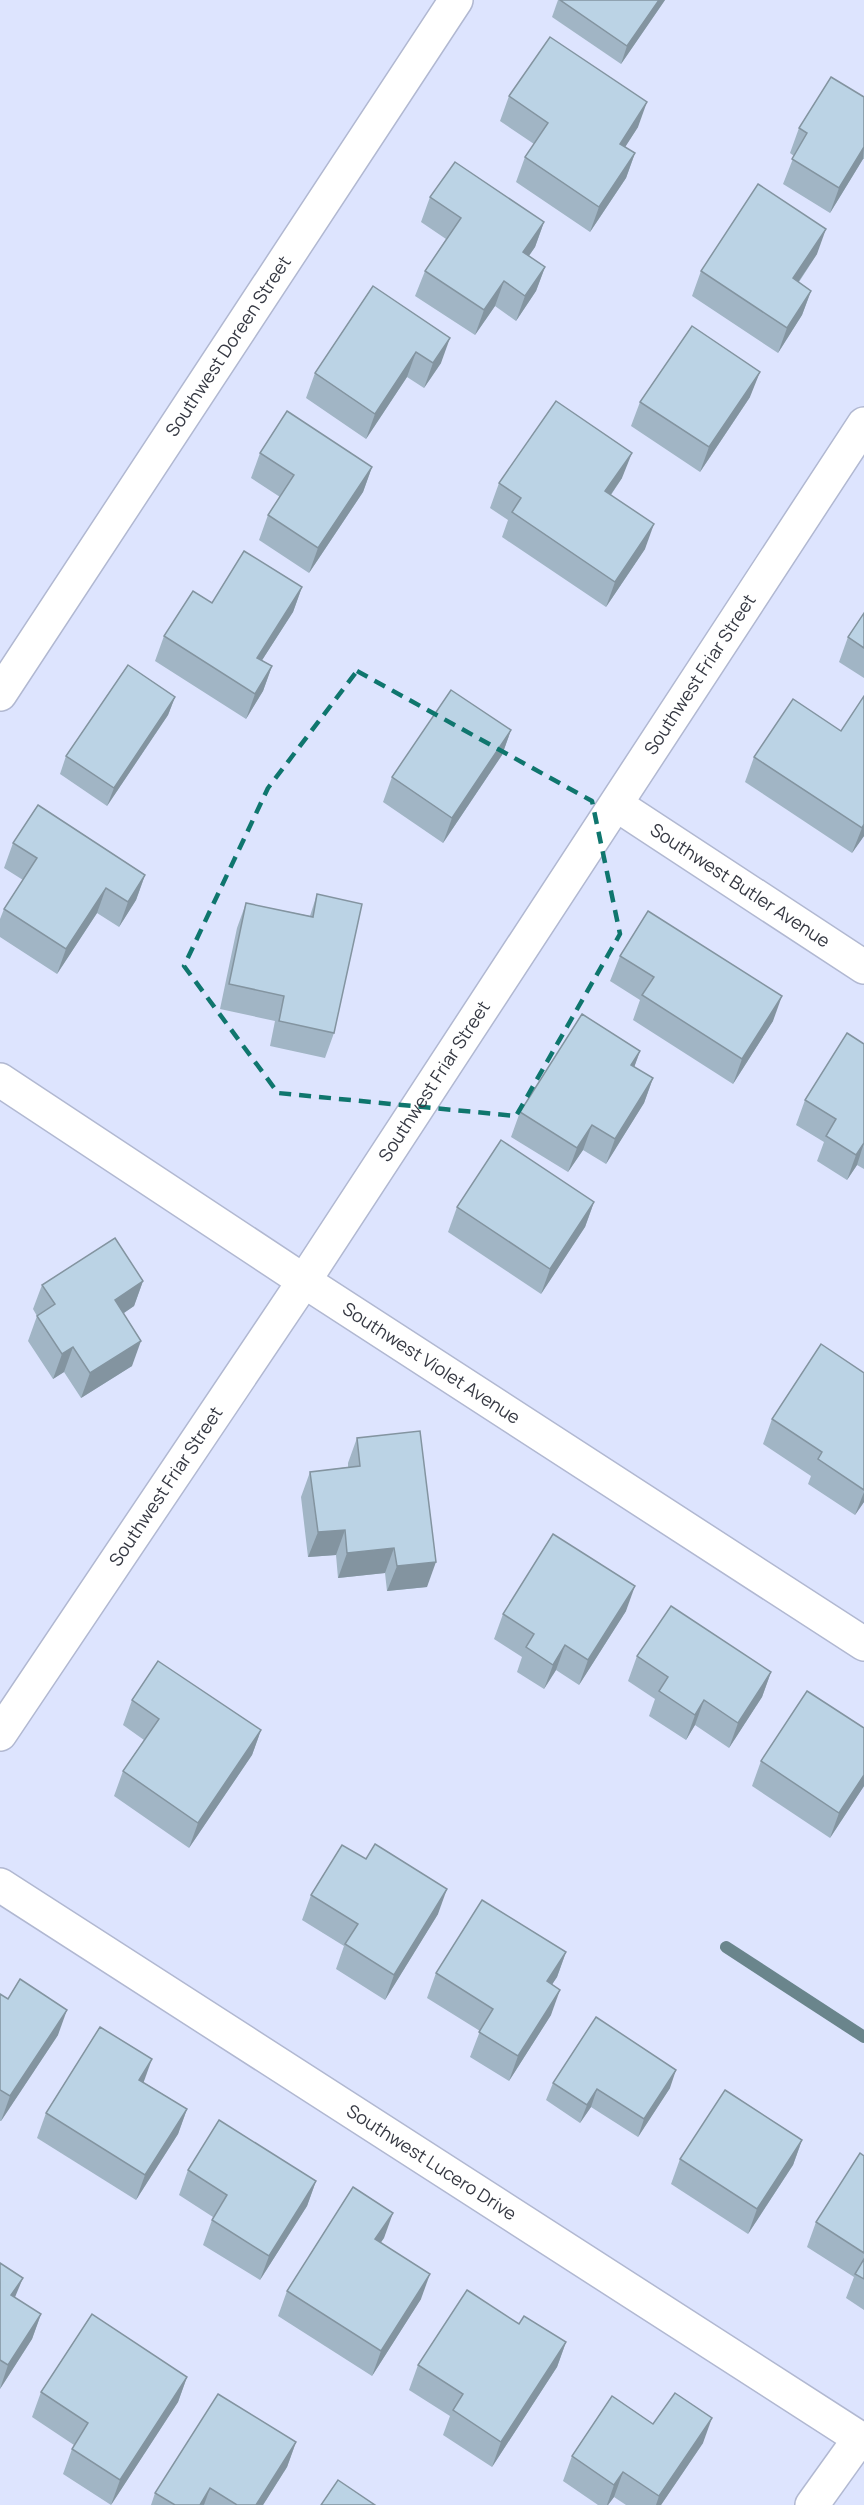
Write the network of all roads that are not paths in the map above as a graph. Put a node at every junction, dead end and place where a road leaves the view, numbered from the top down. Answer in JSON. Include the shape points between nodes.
{"nodes":[{"id":1,"x":456,"y":0,"type":"edge"},
{"id":2,"x":864,"y":424,"type":"edge"},
{"id":3,"x":0,"y":694,"type":"edge"},
{"id":4,"x":617,"y":805,"type":"junction"},
{"id":5,"x":864,"y":967,"type":"edge"},
{"id":6,"x":0,"y":1080,"type":"edge"},
{"id":7,"x":304,"y":1281,"type":"junction"},
{"id":8,"x":864,"y":1644,"type":"edge"},
{"id":9,"x":0,"y":1734,"type":"edge"},
{"id":10,"x":0,"y":1885,"type":"edge"},
{"id":11,"x":862,"y":2439,"type":"edge"},
{"id":12,"x":812,"y":2505,"type":"edge"}],
"edges":[{"from":1,"to":3,"type":"street","name":"Southwest Doreen Street"},
{"from":2,"to":4,"type":"street","name":"Southwest Friar Street"},
{"from":4,"to":5,"type":"street","name":"Southwest Butler Avenue"},
{"from":4,"to":7,"type":"street","name":"Southwest Friar Street"},
{"from":6,"to":7,"type":"street","name":"Southwest Violet Avenue"},
{"from":7,"to":8,"type":"street","name":"Southwest Violet Avenue"},
{"from":7,"to":9,"type":"street","name":"Southwest Friar Street"},
{"from":10,"to":11,"type":"street","name":"Southwest Lucero Drive"},
{"from":11,"to":12,"type":"street"}]}
